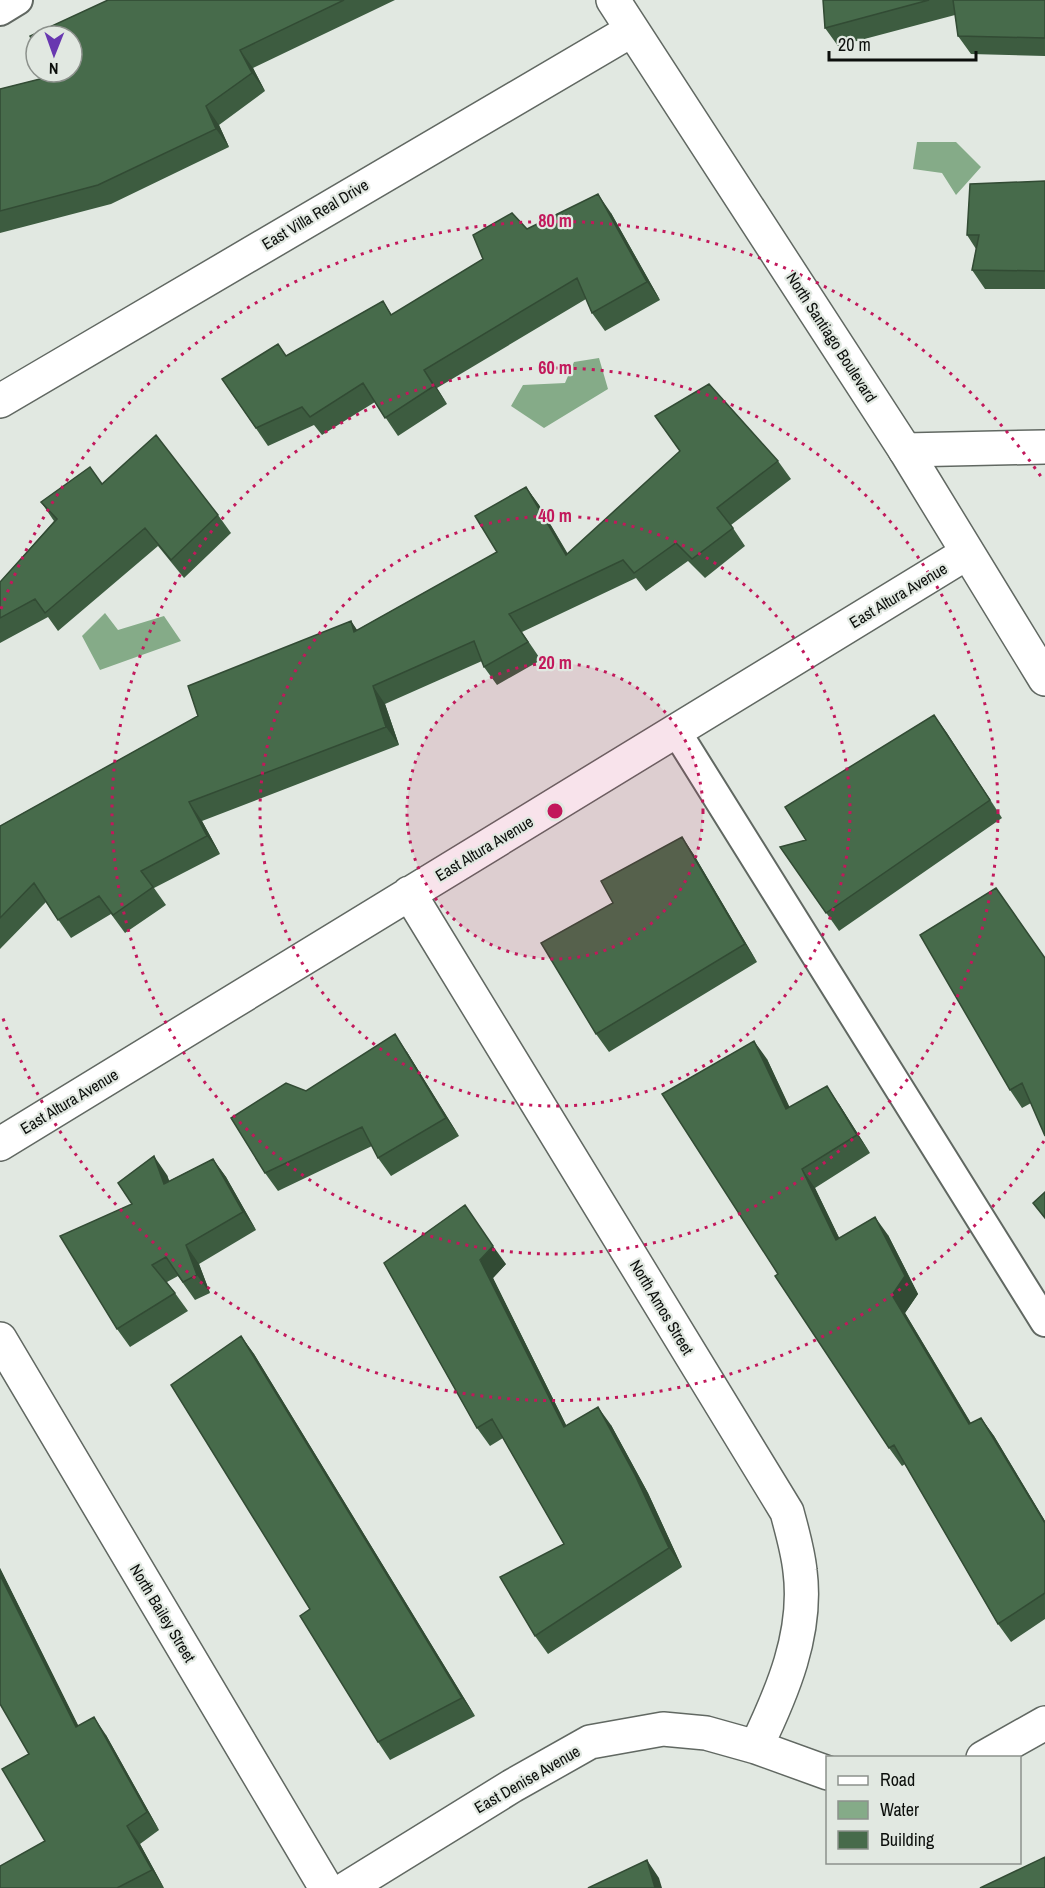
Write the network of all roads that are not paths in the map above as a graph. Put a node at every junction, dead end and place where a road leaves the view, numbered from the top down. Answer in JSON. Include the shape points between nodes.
{"nodes":[{"id":1,"x":18,"y":0,"type":"edge"},
{"id":2,"x":613,"y":0,"type":"edge"},
{"id":3,"x":0,"y":11,"type":"edge"},
{"id":4,"x":632,"y":30,"type":"junction"},
{"id":5,"x":0,"y":401,"type":"edge"},
{"id":6,"x":1045,"y":447,"type":"edge"},
{"id":7,"x":905,"y":450,"type":"junction"},
{"id":8,"x":967,"y":553,"type":"junction"},
{"id":9,"x":1045,"y":679,"type":"edge"},
{"id":10,"x":676,"y":731,"type":"junction"},
{"id":11,"x":410,"y":893,"type":"junction"},
{"id":12,"x":0,"y":1144,"type":"edge"},
{"id":13,"x":1045,"y":1322,"type":"edge"},
{"id":14,"x":0,"y":1339,"type":"edge"},
{"id":15,"x":1045,"y":1723,"type":"edge"},
{"id":16,"x":756,"y":1747,"type":"junction"},
{"id":17,"x":987,"y":1756,"type":"edge"},
{"id":18,"x":826,"y":1772,"type":"edge"},
{"id":19,"x":326,"y":1888,"type":"edge"},
{"id":20,"x":348,"y":1888,"type":"edge"}],
"edges":[{"from":1,"to":3,"type":"lane"},
{"from":2,"to":4,"type":"street","name":"North Santiago Boulevard"},
{"from":4,"to":5,"type":"street","name":"East Villa Real Drive"},
{"from":4,"to":7,"type":"street","name":"North Santiago Boulevard"},
{"from":6,"to":7,"type":"street"},
{"from":7,"to":8,"type":"street","name":"North Santiago Boulevard"},
{"from":8,"to":9,"type":"street","name":"North Santiago Boulevard"},
{"from":8,"to":10,"type":"street","name":"East Altura Avenue"},
{"from":10,"to":11,"type":"street","name":"East Altura Avenue"},
{"from":10,"to":13,"type":"lane"},
{"from":11,"to":12,"type":"street","name":"East Altura Avenue"},
{"from":11,"to":16,"type":"street","name":"North Amos Street","via":[[787,1512],[801,1571],[800,1620],[791,1666]]},
{"from":14,"to":19,"type":"street","name":"North Bailey Street"},
{"from":15,"to":17,"type":"street"},
{"from":16,"to":18,"type":"street","name":"East Denise Avenue"},
{"from":16,"to":20,"type":"street","name":"East Denise Avenue","via":[[706,1733],[663,1729],[590,1742]]}]}
